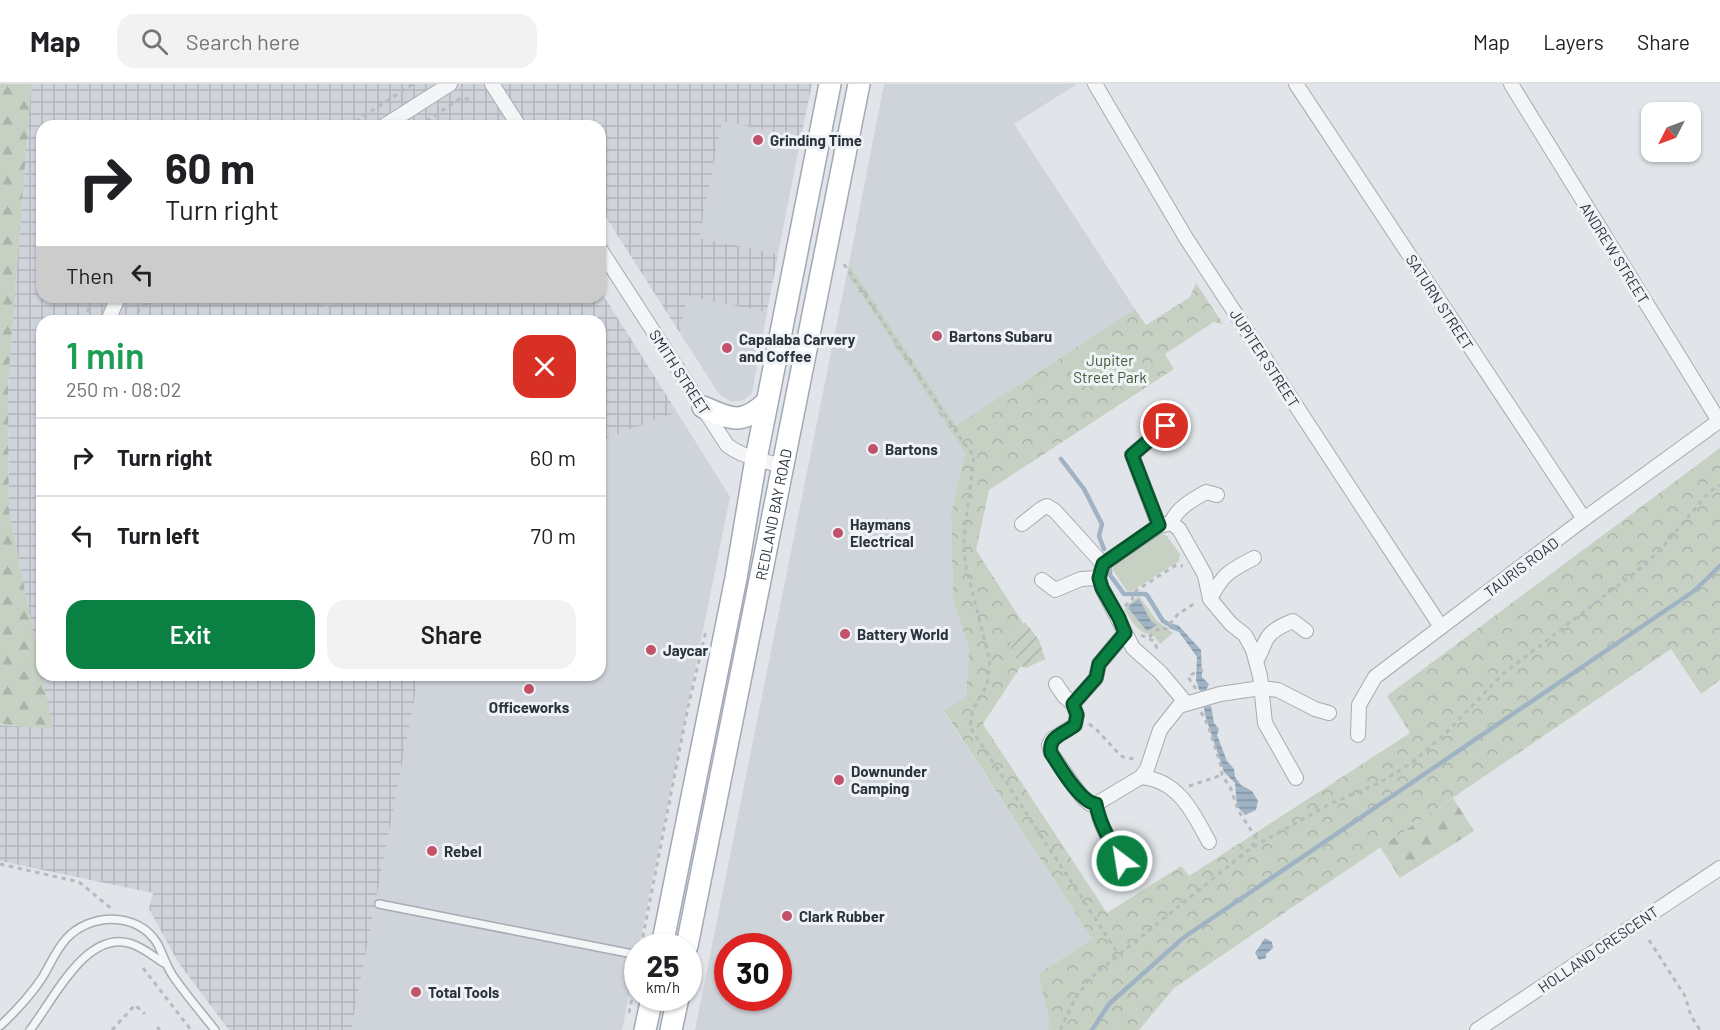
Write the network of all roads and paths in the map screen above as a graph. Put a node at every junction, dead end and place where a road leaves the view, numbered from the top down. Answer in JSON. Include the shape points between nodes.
{"nodes":[{"id":1,"x":413,"y":84,"type":"edge"},
{"id":2,"x":450,"y":84,"type":"edge"},
{"id":3,"x":492,"y":84,"type":"edge"},
{"id":4,"x":830,"y":84,"type":"edge"},
{"id":5,"x":859,"y":84,"type":"edge"},
{"id":6,"x":1095,"y":84,"type":"edge"},
{"id":7,"x":1296,"y":84,"type":"edge"},
{"id":8,"x":1511,"y":84,"type":"edge"},
{"id":9,"x":475,"y":100,"type":"dead end"},
{"id":10,"x":357,"y":120,"type":"edge"},
{"id":11,"x":393,"y":120,"type":"edge"},
{"id":12,"x":428,"y":120,"type":"edge"},
{"id":13,"x":515,"y":120,"type":"edge"},
{"id":14,"x":606,"y":258,"type":"edge"},
{"id":15,"x":844,"y":264,"type":"dead end"},
{"id":16,"x":147,"y":303,"type":"edge"},
{"id":17,"x":137,"y":315,"type":"edge"},
{"id":18,"x":767,"y":402,"type":"junction"},
{"id":19,"x":703,"y":407,"type":"junction"},
{"id":20,"x":1719,"y":421,"type":"edge"},
{"id":21,"x":1166,"y":426,"type":"dead end"},
{"id":22,"x":756,"y":459,"type":"junction"},
{"id":23,"x":783,"y":466,"type":"junction"},
{"id":24,"x":1720,"y":485,"type":"edge"},
{"id":25,"x":1217,"y":495,"type":"dead end"},
{"id":26,"x":1584,"y":519,"type":"junction"},
{"id":27,"x":1022,"y":524,"type":"dead end"},
{"id":28,"x":1165,"y":524,"type":"junction"},
{"id":29,"x":1254,"y":558,"type":"dead end"},
{"id":30,"x":1200,"y":567,"type":"junction"},
{"id":31,"x":1230,"y":570,"type":"junction"},
{"id":32,"x":1101,"y":571,"type":"junction"},
{"id":33,"x":1187,"y":574,"type":"dead end"},
{"id":34,"x":1042,"y":579,"type":"dead end"},
{"id":35,"x":1205,"y":598,"type":"junction"},
{"id":36,"x":1132,"y":600,"type":"dead end"},
{"id":37,"x":708,"y":624,"type":"dead end"},
{"id":38,"x":1441,"y":627,"type":"junction"},
{"id":39,"x":1306,"y":631,"type":"dead end"},
{"id":40,"x":1125,"y":633,"type":"junction"},
{"id":41,"x":1245,"y":635,"type":"junction"},
{"id":42,"x":1268,"y":636,"type":"junction"},
{"id":43,"x":1149,"y":637,"type":"dead end"},
{"id":44,"x":1257,"y":659,"type":"junction"},
{"id":45,"x":1204,"y":670,"type":"dead end"},
{"id":46,"x":1056,"y":684,"type":"dead end"},
{"id":47,"x":1261,"y":688,"type":"junction"},
{"id":48,"x":1193,"y":702,"type":"junction"},
{"id":49,"x":1073,"y":704,"type":"junction"},
{"id":50,"x":1329,"y":713,"type":"dead end"},
{"id":51,"x":1358,"y":735,"type":"dead end"},
{"id":52,"x":1141,"y":777,"type":"junction"},
{"id":53,"x":1296,"y":778,"type":"dead end"},
{"id":54,"x":1096,"y":804,"type":"junction"},
{"id":55,"x":1209,"y":843,"type":"dead end"},
{"id":56,"x":1251,"y":848,"type":"junction"},
{"id":57,"x":0,"y":864,"type":"edge"},
{"id":58,"x":1720,"y":868,"type":"edge"},
{"id":59,"x":1130,"y":875,"type":"dead end"},
{"id":60,"x":79,"y":882,"type":"dead end"},
{"id":61,"x":379,"y":904,"type":"dead end"},
{"id":62,"x":644,"y":933,"type":"edge"},
{"id":63,"x":665,"y":933,"type":"edge"},
{"id":64,"x":690,"y":933,"type":"edge"},
{"id":65,"x":1649,"y":940,"type":"dead end"},
{"id":66,"x":624,"y":953,"type":"edge"},
{"id":67,"x":1119,"y":955,"type":"junction"},
{"id":68,"x":164,"y":963,"type":"junction"},
{"id":69,"x":143,"y":968,"type":"dead end"},
{"id":70,"x":644,"y":1011,"type":"edge"},
{"id":71,"x":675,"y":1011,"type":"edge"},
{"id":72,"x":145,"y":1014,"type":"dead end"},
{"id":73,"x":637,"y":1024,"type":"edge"},
{"id":74,"x":0,"y":1026,"type":"edge"},
{"id":75,"x":30,"y":1030,"type":"edge"},
{"id":76,"x":112,"y":1030,"type":"edge"},
{"id":77,"x":191,"y":1030,"type":"edge"},
{"id":78,"x":215,"y":1030,"type":"edge"},
{"id":79,"x":671,"y":1030,"type":"edge"},
{"id":80,"x":1060,"y":1030,"type":"edge"},
{"id":81,"x":1477,"y":1030,"type":"edge"},
{"id":82,"x":1700,"y":1030,"type":"edge"}],
"edges":[{"from":1,"to":10,"type":"path"},
{"from":2,"to":11,"type":"street"},
{"from":3,"to":13,"type":"street"},
{"from":4,"to":18,"type":"main road","name":"REDLAND BAY ROAD"},
{"from":5,"to":23,"type":"main road","name":"REDLAND BAY ROAD"},
{"from":6,"to":38,"type":"street","name":"JUPITER STREET","via":[[1186,238]]},
{"from":7,"to":26,"type":"street","name":"SATURN STREET"},
{"from":8,"to":20,"type":"street","name":"ANDREW STREET"},
{"from":9,"to":12,"type":"path","via":[[461,99]]},
{"from":14,"to":19,"type":"street","name":"SMITH STREET"},
{"from":15,"to":67,"type":"path","via":[[974,456],[964,537],[965,563],[990,661],[987,685],[973,710],[970,727]]},
{"from":16,"to":17,"type":"path"},
{"from":18,"to":19,"type":"main road","via":[[756,412],[738,419]]},
{"from":18,"to":22,"type":"main road","name":"REDLAND BAY ROAD"},
{"from":19,"to":22,"type":"street","name":"SMITH STREET","via":[[727,445]]},
{"from":20,"to":26,"type":"street","name":"TAURIS ROAD"},
{"from":21,"to":28,"type":"street","via":[[1132,455]]},
{"from":22,"to":23,"type":"street","name":"SMITH STREET"},
{"from":22,"to":63,"type":"main road","name":"REDLAND BAY ROAD"},
{"from":23,"to":64,"type":"main road","name":"REDLAND BAY ROAD"},
{"from":24,"to":56,"type":"path","via":[[1709,492],[1663,548],[1642,567],[1503,674],[1414,761]]},
{"from":25,"to":28,"type":"street","via":[[1206,492]]},
{"from":26,"to":38,"type":"street","name":"TAURIS ROAD"},
{"from":27,"to":32,"type":"street","via":[[1041,509],[1055,511]]},
{"from":28,"to":30,"type":"street","via":[[1179,529]]},
{"from":28,"to":32,"type":"street"},
{"from":29,"to":31,"type":"street"},
{"from":30,"to":31,"type":"street"},
{"from":30,"to":35,"type":"street","via":[[1205,575]]},
{"from":31,"to":35,"type":"street"},
{"from":32,"to":34,"type":"street","via":[[1055,590]]},
{"from":32,"to":40,"type":"street"},
{"from":33,"to":36,"type":"path","via":[[1185,565],[1176,565],[1134,592]]},
{"from":35,"to":41,"type":"street"},
{"from":35,"to":43,"type":"path"},
{"from":37,"to":62,"type":"path"},
{"from":38,"to":51,"type":"street","name":"TAURIS ROAD","via":[[1375,677],[1359,705]]},
{"from":39,"to":42,"type":"street","via":[[1293,621]]},
{"from":40,"to":48,"type":"street","via":[[1133,648]]},
{"from":40,"to":49,"type":"street","via":[[1099,664],[1096,678]]},
{"from":41,"to":42,"type":"street"},
{"from":41,"to":44,"type":"street"},
{"from":42,"to":44,"type":"street"},
{"from":44,"to":47,"type":"street"},
{"from":45,"to":48,"type":"path","via":[[1191,674],[1188,680],[1202,693]]},
{"from":46,"to":49,"type":"street"},
{"from":47,"to":48,"type":"street"},
{"from":47,"to":50,"type":"street","via":[[1278,690]]},
{"from":47,"to":53,"type":"street","via":[[1265,723]]},
{"from":48,"to":52,"type":"street","via":[[1179,706],[1160,730]]},
{"from":48,"to":56,"type":"path","via":[[1212,736],[1222,775],[1238,810],[1256,838]]},
{"from":49,"to":54,"type":"street","via":[[1075,725],[1049,745],[1082,797]]},
{"from":52,"to":54,"type":"street"},
{"from":52,"to":55,"type":"street","via":[[1166,783],[1177,792]]},
{"from":54,"to":59,"type":"street","via":[[1098,818]]},
{"from":56,"to":67,"type":"path"},
{"from":57,"to":60,"type":"path"},
{"from":58,"to":81,"type":"street","name":"HOLLAND CRESCENT"},
{"from":61,"to":66,"type":"lane"},
{"from":65,"to":82,"type":"path","via":[[1686,996]]},
{"from":67,"to":80,"type":"path","via":[[1090,978]]},
{"from":68,"to":74,"type":"lane","via":[[158,944],[136,925],[107,919],[82,925],[62,943],[35,988]]},
{"from":68,"to":75,"type":"lane","via":[[131,943],[114,942],[94,949],[77,964]]},
{"from":68,"to":78,"type":"lane"},
{"from":69,"to":77,"type":"path"},
{"from":70,"to":73,"type":"main road"},
{"from":71,"to":79,"type":"main road"},
{"from":72,"to":76,"type":"path","via":[[135,1005]]}]}
